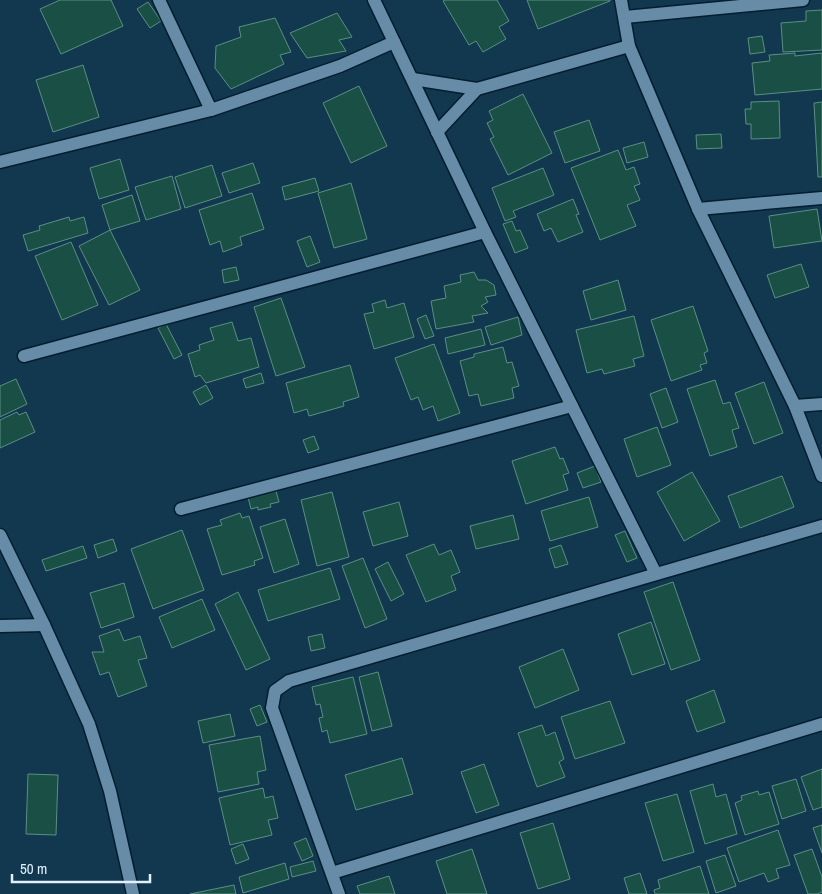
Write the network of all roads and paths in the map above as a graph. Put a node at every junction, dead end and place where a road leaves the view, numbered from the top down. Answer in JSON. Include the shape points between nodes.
{"nodes":[{"id":1,"x":159,"y":0,"type":"edge"},
{"id":2,"x":374,"y":0,"type":"edge"},
{"id":3,"x":621,"y":0,"type":"edge"},
{"id":4,"x":804,"y":0,"type":"edge"},
{"id":5,"x":739,"y":3,"type":"edge"},
{"id":6,"x":625,"y":17,"type":"junction"},
{"id":7,"x":394,"y":42,"type":"junction"},
{"id":8,"x":629,"y":46,"type":"junction"},
{"id":9,"x":413,"y":79,"type":"junction"},
{"id":10,"x":477,"y":89,"type":"junction"},
{"id":11,"x":211,"y":110,"type":"junction"},
{"id":12,"x":437,"y":132,"type":"junction"},
{"id":13,"x":0,"y":162,"type":"edge"},
{"id":14,"x":822,"y":198,"type":"edge"},
{"id":15,"x":698,"y":210,"type":"junction"},
{"id":16,"x":485,"y":232,"type":"junction"},
{"id":17,"x":24,"y":356,"type":"dead end"},
{"id":18,"x":822,"y":404,"type":"edge"},
{"id":19,"x":572,"y":406,"type":"junction"},
{"id":20,"x":795,"y":406,"type":"junction"},
{"id":21,"x":822,"y":476,"type":"edge"},
{"id":22,"x":181,"y":509,"type":"dead end"},
{"id":23,"x":822,"y":526,"type":"edge"},
{"id":24,"x":0,"y":535,"type":"edge"},
{"id":25,"x":656,"y":574,"type":"junction"},
{"id":26,"x":44,"y":625,"type":"junction"},
{"id":27,"x":0,"y":626,"type":"edge"},
{"id":28,"x":822,"y":724,"type":"edge"},
{"id":29,"x":332,"y":872,"type":"junction"},
{"id":30,"x":133,"y":894,"type":"edge"},
{"id":31,"x":339,"y":894,"type":"edge"}],
"edges":[{"from":1,"to":11,"type":"street"},
{"from":2,"to":7,"type":"street"},
{"from":3,"to":6,"type":"street"},
{"from":4,"to":5,"type":"street"},
{"from":5,"to":6,"type":"street"},
{"from":6,"to":8,"type":"street"},
{"from":7,"to":9,"type":"street"},
{"from":7,"to":11,"type":"street","via":[[340,66]]},
{"from":8,"to":10,"type":"street"},
{"from":8,"to":15,"type":"street"},
{"from":9,"to":10,"type":"street"},
{"from":9,"to":12,"type":"street"},
{"from":10,"to":12,"type":"street"},
{"from":11,"to":13,"type":"street"},
{"from":12,"to":16,"type":"street"},
{"from":14,"to":15,"type":"street"},
{"from":15,"to":20,"type":"street"},
{"from":16,"to":17,"type":"street"},
{"from":16,"to":19,"type":"street"},
{"from":18,"to":20,"type":"street"},
{"from":19,"to":22,"type":"street"},
{"from":19,"to":25,"type":"street"},
{"from":20,"to":21,"type":"street"},
{"from":23,"to":25,"type":"street"},
{"from":24,"to":26,"type":"street"},
{"from":25,"to":29,"type":"street","via":[[289,681],[275,691],[272,708]]},
{"from":26,"to":27,"type":"street"},
{"from":26,"to":30,"type":"street","via":[[89,724],[110,791]]},
{"from":28,"to":29,"type":"street"},
{"from":29,"to":31,"type":"street"}]}
